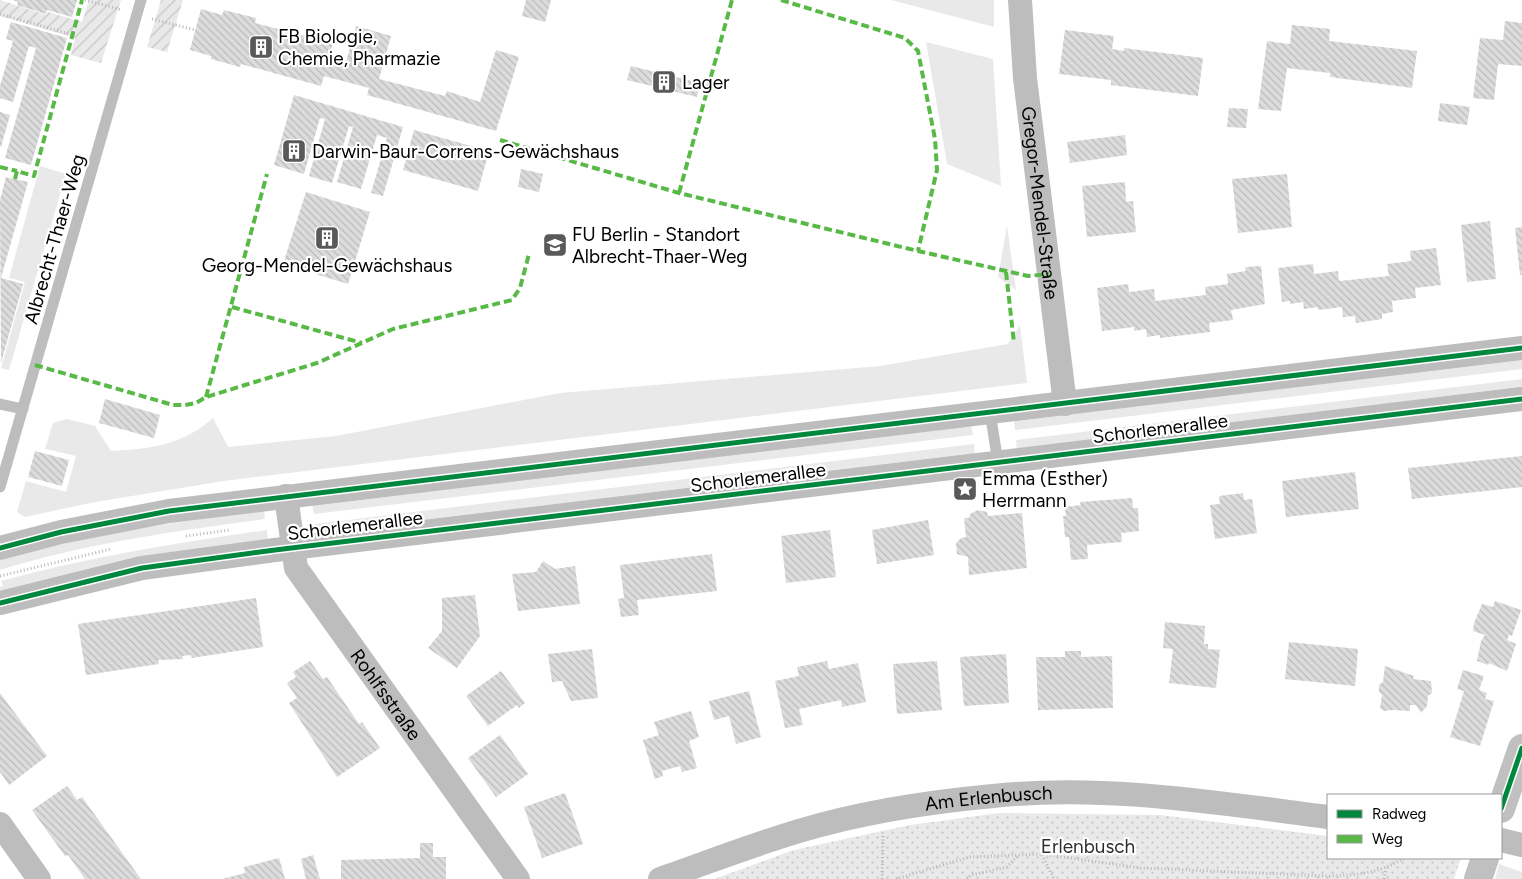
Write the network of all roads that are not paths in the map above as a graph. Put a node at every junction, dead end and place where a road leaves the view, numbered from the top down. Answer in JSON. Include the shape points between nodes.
{"nodes":[{"id":1,"x":141,"y":0,"type":"edge"},
{"id":2,"x":1020,"y":0,"type":"edge"},
{"id":3,"x":1522,"y":348,"type":"edge"},
{"id":4,"x":1522,"y":399,"type":"edge"},
{"id":5,"x":0,"y":404,"type":"edge"},
{"id":6,"x":1065,"y":404,"type":"junction"},
{"id":7,"x":23,"y":409,"type":"junction"},
{"id":8,"x":990,"y":412,"type":"junction"},
{"id":9,"x":998,"y":464,"type":"junction"},
{"id":10,"x":0,"y":487,"type":"edge"},
{"id":11,"x":286,"y":496,"type":"junction"},
{"id":12,"x":0,"y":548,"type":"edge"},
{"id":13,"x":293,"y":548,"type":"junction"},
{"id":14,"x":0,"y":603,"type":"edge"},
{"id":15,"x":1522,"y":748,"type":"edge"},
{"id":16,"x":1502,"y":806,"type":"edge"},
{"id":17,"x":1327,"y":817,"type":"edge"},
{"id":18,"x":0,"y":824,"type":"edge"},
{"id":19,"x":1502,"y":840,"type":"edge"},
{"id":20,"x":1522,"y":845,"type":"edge"},
{"id":21,"x":1485,"y":859,"type":"edge"},
{"id":22,"x":39,"y":879,"type":"edge"},
{"id":23,"x":518,"y":879,"type":"edge"},
{"id":24,"x":660,"y":879,"type":"edge"},
{"id":25,"x":1478,"y":879,"type":"edge"}],
"edges":[{"from":1,"to":7,"type":"lane","name":"Albrecht-Thaer-Weg"},
{"from":2,"to":6,"type":"street","name":"Gregor-Mendel-Straße","via":[[1026,78]]},
{"from":3,"to":6,"type":"street","name":"Schorlemerallee"},
{"from":4,"to":9,"type":"street","name":"Schorlemerallee"},
{"from":5,"to":7,"type":"lane"},
{"from":6,"to":8,"type":"street","name":"Schorlemerallee"},
{"from":7,"to":10,"type":"lane","name":"Albrecht-Thaer-Weg"},
{"from":8,"to":9,"type":"lane"},
{"from":8,"to":11,"type":"street","name":"Schorlemerallee"},
{"from":9,"to":13,"type":"street","name":"Schorlemerallee"},
{"from":11,"to":12,"type":"street","name":"Schorlemerallee","via":[[133,518]]},
{"from":11,"to":13,"type":"street","name":"Rohlfsstraße"},
{"from":13,"to":14,"type":"street","name":"Schorlemerallee","via":[[142,568]]},
{"from":13,"to":23,"type":"street","name":"Rohlfsstraße","via":[[296,568]]},
{"from":15,"to":16,"type":"main road"},
{"from":17,"to":24,"type":"street","name":"Am Erlenbusch","via":[[1158,796],[1080,793],[994,795],[884,812],[801,830]]},
{"from":18,"to":22,"type":"street"},
{"from":19,"to":20,"type":"street"},
{"from":21,"to":25,"type":"main road"}]}
